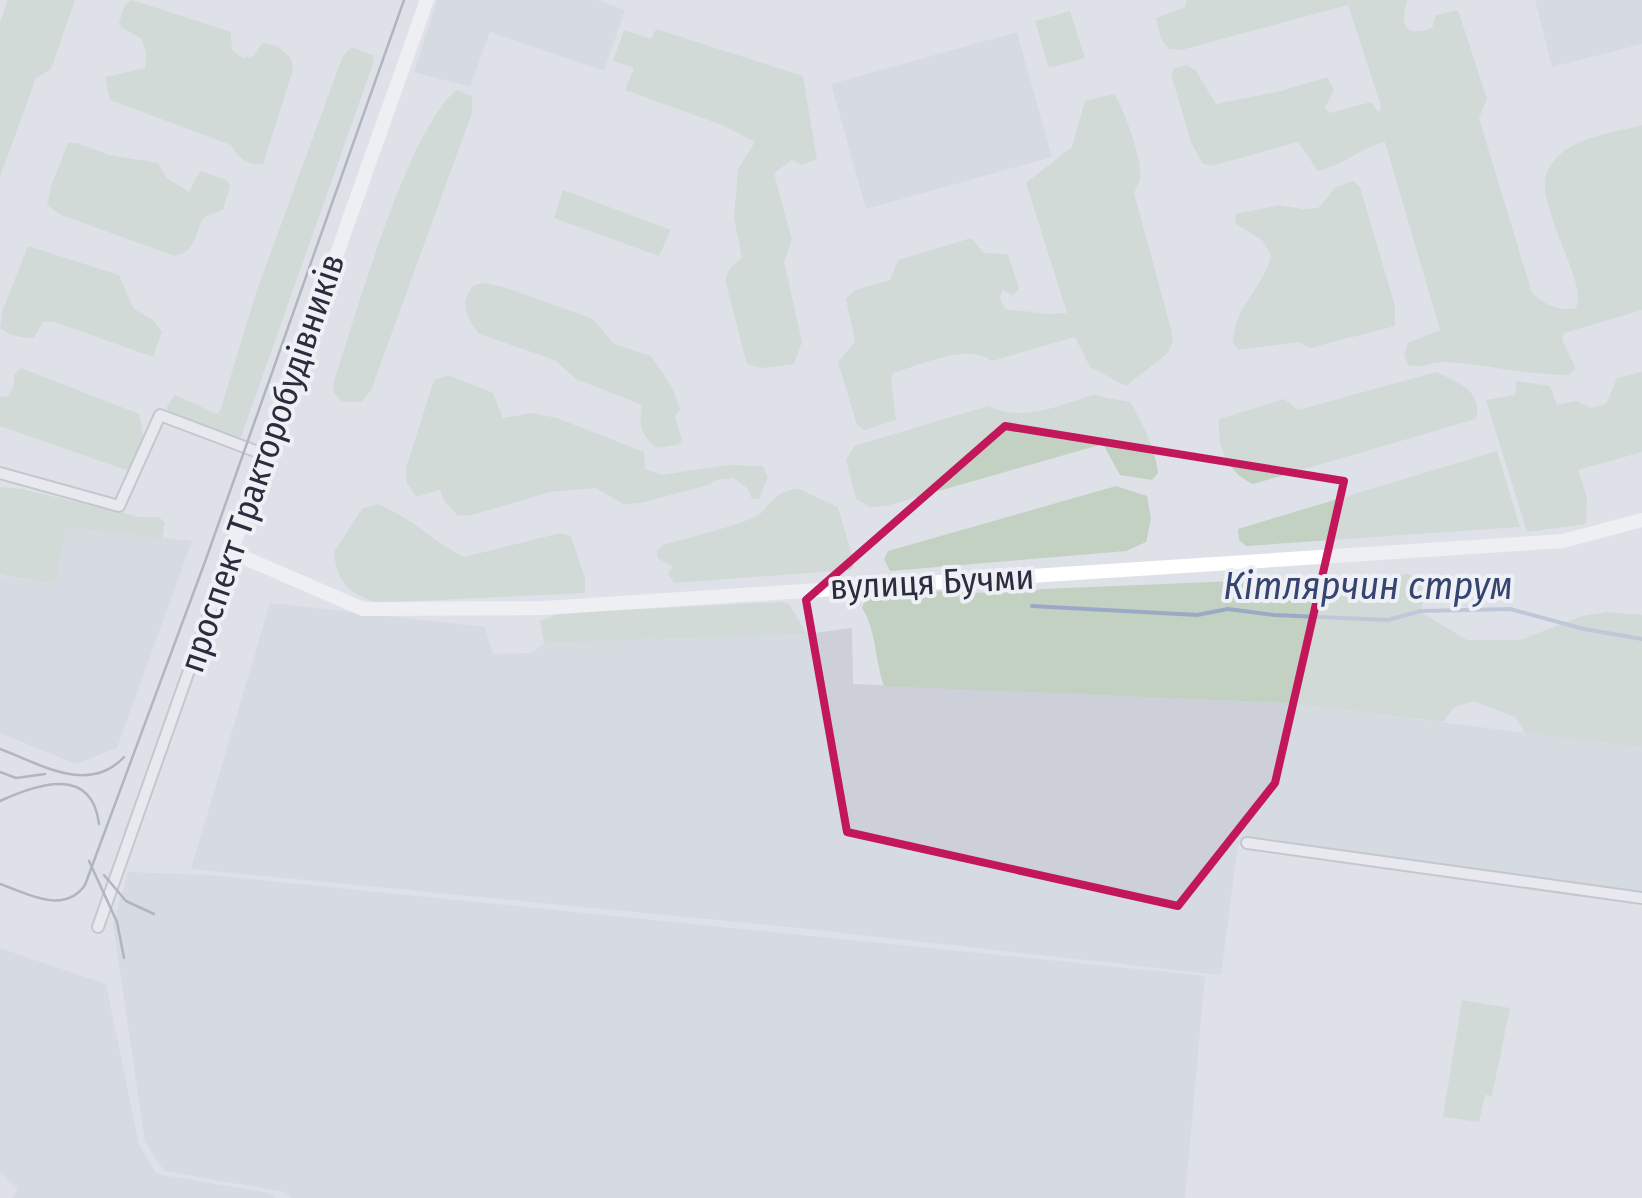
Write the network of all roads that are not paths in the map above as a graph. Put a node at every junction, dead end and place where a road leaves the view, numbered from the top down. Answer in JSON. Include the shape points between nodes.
{"nodes":[{"id":1,"x":427,"y":0,"type":"edge"},
{"id":2,"x":264,"y":454,"type":"junction"},
{"id":3,"x":0,"y":473,"type":"edge"},
{"id":4,"x":1642,"y":520,"type":"edge"},
{"id":5,"x":230,"y":552,"type":"junction"},
{"id":6,"x":1246,"y":843,"type":"dead end"},
{"id":7,"x":1642,"y":898,"type":"edge"},
{"id":8,"x":98,"y":927,"type":"dead end"}],
"edges":[{"from":1,"to":2,"type":"street","name":"проспект Тракторобудівників"},
{"from":2,"to":3,"type":"street","via":[[160,415],[119,506]]},
{"from":2,"to":5,"type":"street","name":"проспект Тракторобудівників"},
{"from":4,"to":5,"type":"street","name":"вулиця Бучми","via":[[1563,541],[545,608],[363,609]]},
{"from":5,"to":8,"type":"street","name":"проспект Тракторобудівників"},
{"from":6,"to":7,"type":"street"}]}
